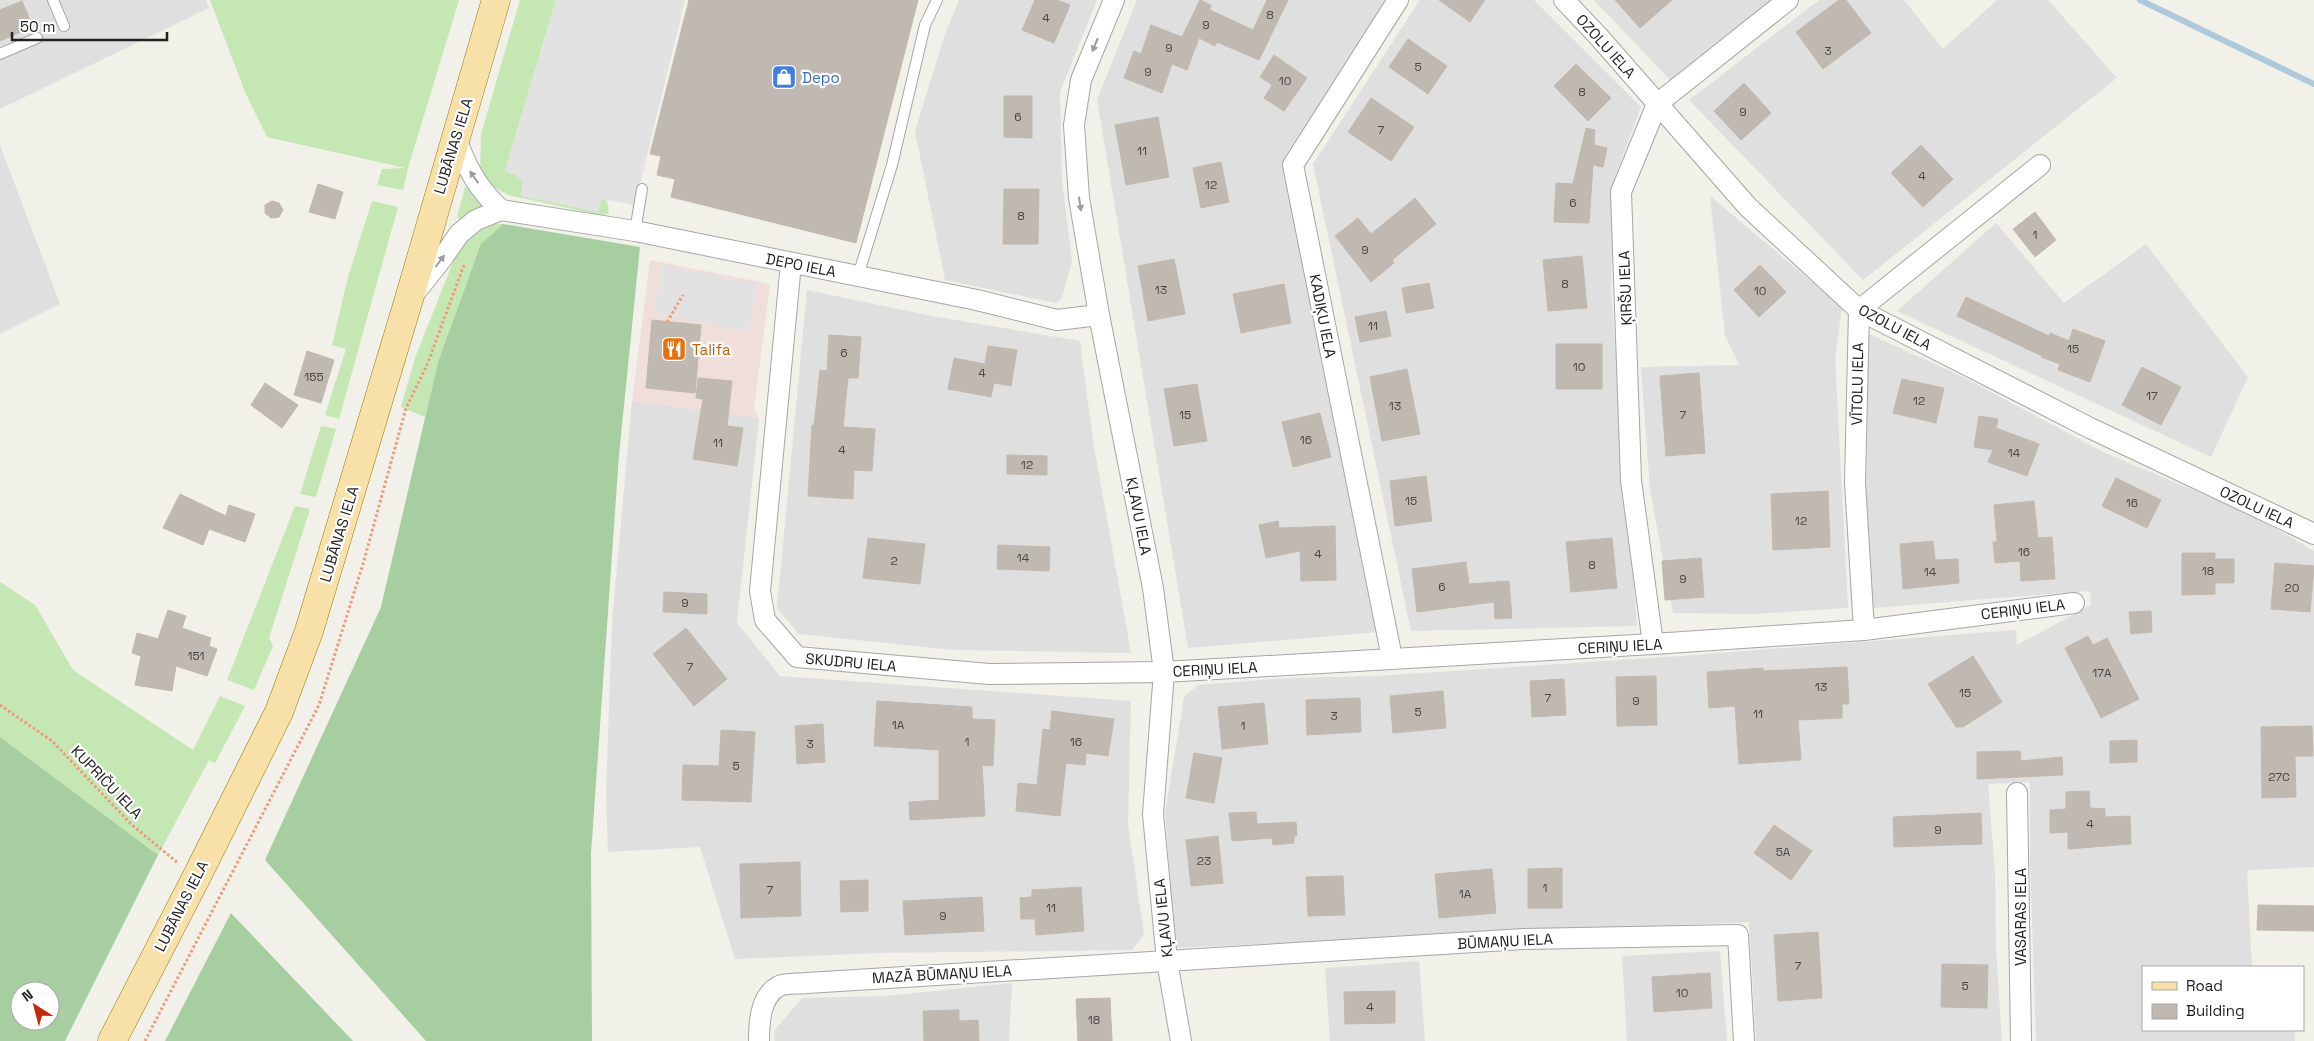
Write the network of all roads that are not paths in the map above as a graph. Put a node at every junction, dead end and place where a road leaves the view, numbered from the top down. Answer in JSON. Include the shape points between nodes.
{"nodes":[{"id":1,"x":53,"y":0,"type":"edge"},
{"id":2,"x":496,"y":0,"type":"edge"},
{"id":3,"x":937,"y":0,"type":"edge"},
{"id":4,"x":1114,"y":0,"type":"edge"},
{"id":5,"x":1398,"y":0,"type":"edge"},
{"id":6,"x":1564,"y":0,"type":"edge"},
{"id":7,"x":1788,"y":0,"type":"edge"},
{"id":8,"x":64,"y":26,"type":"dead end"},
{"id":9,"x":37,"y":38,"type":"dead end"},
{"id":10,"x":0,"y":54,"type":"edge"},
{"id":11,"x":1657,"y":104,"type":"junction"},
{"id":12,"x":456,"y":138,"type":"junction"},
{"id":13,"x":2040,"y":165,"type":"dead end"},
{"id":14,"x":642,"y":188,"type":"dead end"},
{"id":15,"x":501,"y":210,"type":"junction"},
{"id":16,"x":635,"y":231,"type":"junction"},
{"id":17,"x":791,"y":263,"type":"junction"},
{"id":18,"x":858,"y":276,"type":"junction"},
{"id":19,"x":409,"y":299,"type":"junction"},
{"id":20,"x":1859,"y":310,"type":"junction"},
{"id":21,"x":1099,"y":315,"type":"junction"},
{"id":22,"x":2314,"y":534,"type":"edge"},
{"id":23,"x":2074,"y":603,"type":"dead end"},
{"id":24,"x":1864,"y":630,"type":"junction"},
{"id":25,"x":1653,"y":644,"type":"junction"},
{"id":26,"x":1392,"y":658,"type":"junction"},
{"id":27,"x":1164,"y":672,"type":"junction"},
{"id":28,"x":2018,"y":792,"type":"dead end"},
{"id":29,"x":1167,"y":961,"type":"junction"},
{"id":30,"x":112,"y":1041,"type":"edge"},
{"id":31,"x":759,"y":1041,"type":"edge"},
{"id":32,"x":1181,"y":1041,"type":"edge"},
{"id":33,"x":1744,"y":1041,"type":"edge"},
{"id":34,"x":2021,"y":1041,"type":"edge"}],
"edges":[{"from":1,"to":8,"type":"lane"},
{"from":2,"to":12,"type":"main road","name":"LUBĀNAS IELA"},
{"from":3,"to":18,"type":"lane","via":[[925,25],[892,165]]},
{"from":4,"to":21,"type":"street","name":"KĻAVU IELA","one_way":true,"via":[[1081,80],[1074,125],[1079,198]]},
{"from":5,"to":26,"type":"street","name":"KADIĶU IELA","via":[[1293,165]]},
{"from":6,"to":11,"type":"street","name":"OZOLU IELA"},
{"from":7,"to":11,"type":"street","name":"ĶIRŠU IELA"},
{"from":9,"to":10,"type":"lane"},
{"from":11,"to":20,"type":"street","name":"OZOLU IELA","via":[[1748,207]]},
{"from":11,"to":25,"type":"street","name":"ĶIRŠU IELA","via":[[1621,192],[1631,480]]},
{"from":15,"to":12,"type":"street","one_way":true,"via":[[465,164]]},
{"from":12,"to":19,"type":"main road","name":"LUBĀNAS IELA"},
{"from":13,"to":20,"type":"street"},
{"from":14,"to":16,"type":"lane"},
{"from":15,"to":16,"type":"street","name":"DEPO IELA"},
{"from":19,"to":15,"type":"street","one_way":true,"via":[[459,234],[476,220]]},
{"from":16,"to":17,"type":"street","name":"DEPO IELA"},
{"from":17,"to":18,"type":"street","name":"DEPO IELA"},
{"from":17,"to":27,"type":"street","name":"SKUDRU IELA","via":[[760,592],[765,620],[780,640],[797,658],[979,673]]},
{"from":18,"to":21,"type":"street","name":"DEPO IELA","via":[[1057,320]]},
{"from":19,"to":30,"type":"main road","name":"LUBĀNAS IELA","via":[[309,631],[279,712]]},
{"from":20,"to":22,"type":"street","name":"OZOLU IELA","via":[[2090,428]]},
{"from":20,"to":24,"type":"street","name":"VĪTOLU IELA","via":[[1855,482]]},
{"from":21,"to":27,"type":"street","name":"KĻAVU IELA","via":[[1154,588]]},
{"from":23,"to":24,"type":"street","name":"CERIŅU IELA"},
{"from":24,"to":25,"type":"street","name":"CERIŅU IELA"},
{"from":25,"to":26,"type":"street","name":"CERIŅU IELA"},
{"from":26,"to":27,"type":"street","name":"CERIŅU IELA"},
{"from":27,"to":29,"type":"street","name":"KĻAVU IELA","via":[[1152,814]]},
{"from":28,"to":34,"type":"street","name":"VASARAS IELA"},
{"from":29,"to":31,"type":"street","name":"MAZĀ BŪMAŅU IELA","via":[[779,986],[766,998],[759,1025]]},
{"from":29,"to":32,"type":"street","name":"KĻAVU IELA"},
{"from":29,"to":33,"type":"street","name":"BŪMAŅU IELA","via":[[1524,939],[1738,935]]}]}
